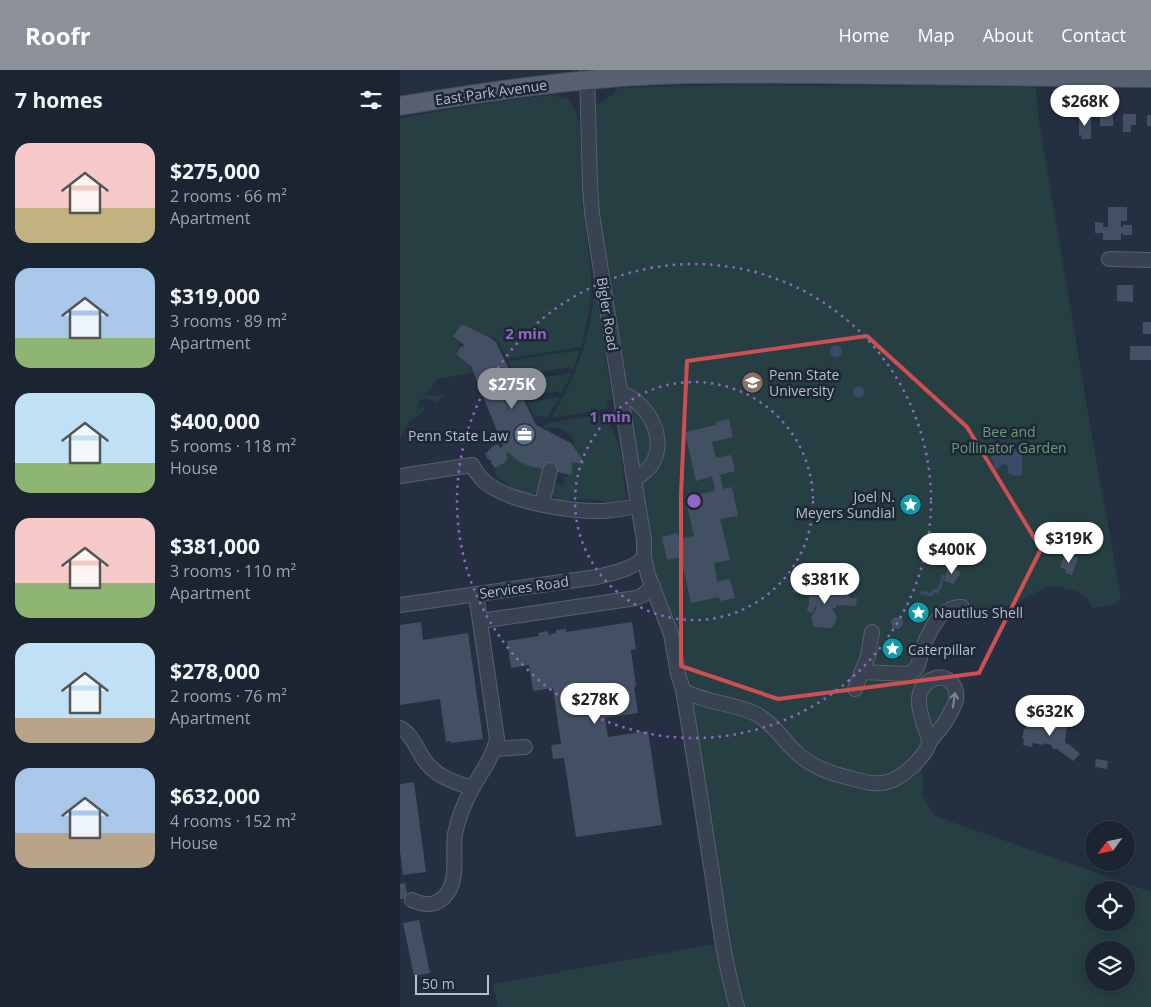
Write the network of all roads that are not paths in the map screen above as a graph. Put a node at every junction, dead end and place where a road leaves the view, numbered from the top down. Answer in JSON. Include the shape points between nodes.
{"nodes":[{"id":1,"x":1056,"y":73,"type":"edge"},
{"id":2,"x":587,"y":75,"type":"edge"},
{"id":3,"x":1151,"y":78,"type":"edge"},
{"id":4,"x":400,"y":106,"type":"edge"},
{"id":5,"x":1109,"y":259,"type":"dead end"},
{"id":6,"x":1151,"y":260,"type":"edge"},
{"id":7,"x":620,"y":393,"type":"junction"},
{"id":8,"x":550,"y":470,"type":"dead end"},
{"id":9,"x":400,"y":476,"type":"edge"},
{"id":10,"x":634,"y":480,"type":"junction"},
{"id":11,"x":542,"y":504,"type":"junction"},
{"id":12,"x":638,"y":506,"type":"junction"},
{"id":13,"x":644,"y":556,"type":"junction"},
{"id":14,"x":653,"y":586,"type":"junction"},
{"id":15,"x":476,"y":594,"type":"junction"},
{"id":16,"x":400,"y":605,"type":"edge"},
{"id":17,"x":962,"y":607,"type":"dead end"},
{"id":18,"x":481,"y":621,"type":"junction"},
{"id":19,"x":872,"y":632,"type":"dead end"},
{"id":20,"x":915,"y":671,"type":"junction"},
{"id":21,"x":862,"y":672,"type":"junction"},
{"id":22,"x":927,"y":682,"type":"junction"},
{"id":23,"x":855,"y":689,"type":"dead end"},
{"id":24,"x":683,"y":690,"type":"junction"},
{"id":25,"x":400,"y":728,"type":"edge"},
{"id":26,"x":930,"y":742,"type":"junction"},
{"id":27,"x":526,"y":748,"type":"dead end"},
{"id":28,"x":495,"y":749,"type":"junction"},
{"id":29,"x":472,"y":788,"type":"junction"},
{"id":30,"x":412,"y":900,"type":"dead end"},
{"id":31,"x":737,"y":1007,"type":"edge"}],
"edges":[{"from":1,"to":2,"type":"main road","name":"East Park Avenue","via":[[678,74],[611,78]]},
{"from":1,"to":3,"type":"main road","name":"East Park Avenue"},
{"from":2,"to":4,"type":"main road","name":"East Park Avenue"},
{"from":2,"to":7,"type":"street","name":"Bigler Road","via":[[592,214]]},
{"from":5,"to":6,"type":"street"},
{"from":7,"to":10,"type":"street","name":"Bigler Road"},
{"from":7,"to":10,"type":"street","via":[[640,405],[656,430],[653,461]]},
{"from":8,"to":11,"type":"street"},
{"from":9,"to":11,"type":"street","via":[[472,464],[487,484],[497,490]]},
{"from":10,"to":12,"type":"street","name":"Bigler Road"},
{"from":11,"to":12,"type":"street","via":[[595,511]]},
{"from":12,"to":13,"type":"street","name":"Bigler Road"},
{"from":13,"to":14,"type":"street","name":"Bigler Road"},
{"from":13,"to":15,"type":"street","name":"Services Road","via":[[640,562],[607,575]]},
{"from":14,"to":18,"type":"street","via":[[636,598]]},
{"from":14,"to":24,"type":"street","name":"Bigler Road","via":[[671,634]]},
{"from":15,"to":16,"type":"street","name":"Services Road"},
{"from":15,"to":18,"type":"street"},
{"from":17,"to":20,"type":"street","via":[[947,611],[940,617]]},
{"from":18,"to":28,"type":"street","via":[[498,739]]},
{"from":19,"to":21,"type":"street"},
{"from":20,"to":21,"type":"street","via":[[907,674]]},
{"from":20,"to":22,"type":"street"},
{"from":21,"to":23,"type":"street"},
{"from":22,"to":26,"type":"street","via":[[919,696],[919,710]]},
{"from":26,"to":22,"type":"street","one_way":true,"via":[[941,729],[956,699],[954,685],[946,678],[937,676]]},
{"from":24,"to":26,"type":"street","via":[[757,715],[807,761],[823,770],[862,781],[888,782],[903,774],[925,752]]},
{"from":24,"to":31,"type":"street","name":"Bigler Road","via":[[723,946]]},
{"from":25,"to":29,"type":"street","via":[[405,730],[435,772]]},
{"from":27,"to":28,"type":"street"},
{"from":28,"to":29,"type":"street"},
{"from":29,"to":30,"type":"street","via":[[455,834],[454,878],[449,891],[434,903],[424,905]]}]}
